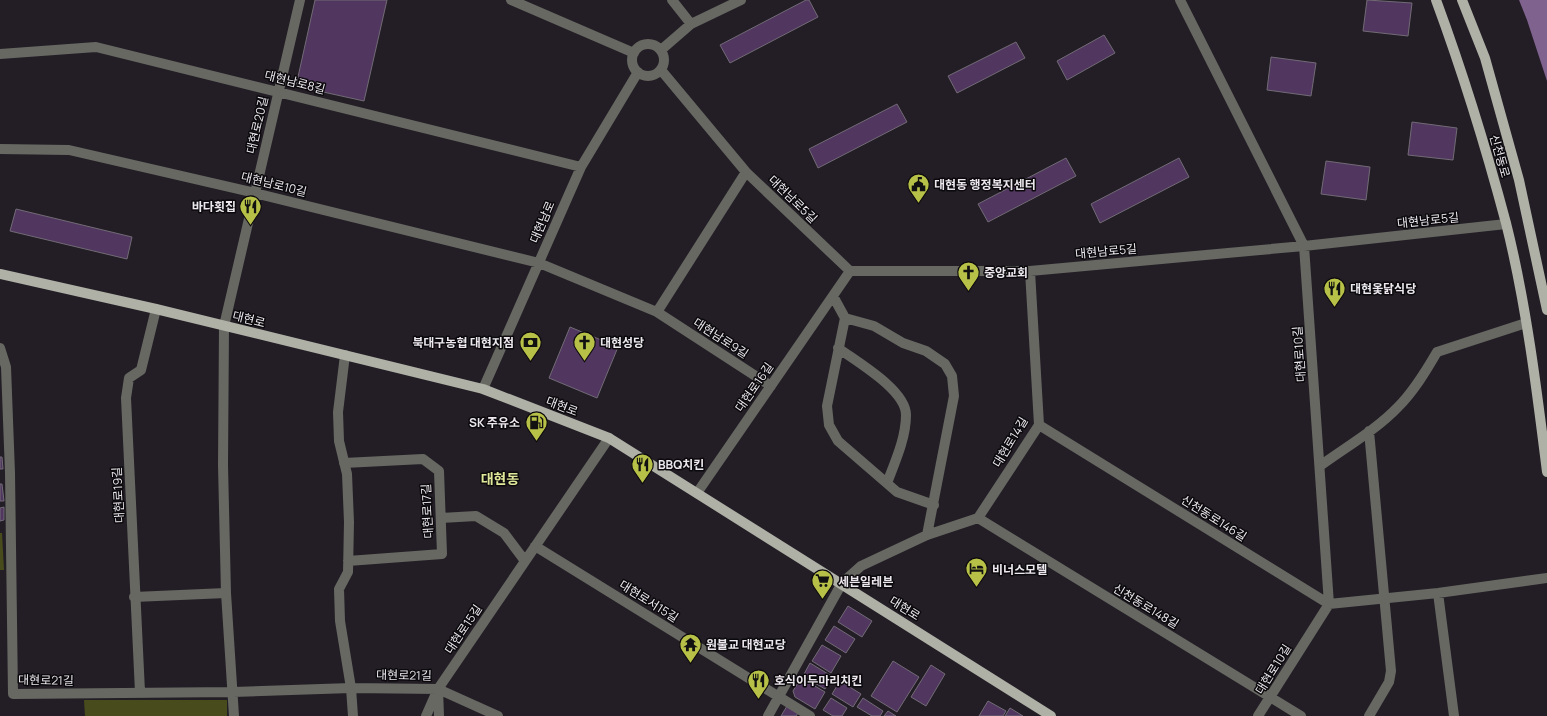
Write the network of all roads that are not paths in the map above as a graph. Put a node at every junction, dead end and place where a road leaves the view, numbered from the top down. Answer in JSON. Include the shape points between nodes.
{"nodes":[{"id":1,"x":300,"y":0,"type":"edge"},
{"id":2,"x":511,"y":0,"type":"edge"},
{"id":3,"x":672,"y":0,"type":"edge"},
{"id":4,"x":741,"y":0,"type":"edge"},
{"id":5,"x":1180,"y":0,"type":"edge"},
{"id":6,"x":1436,"y":0,"type":"edge"},
{"id":7,"x":1462,"y":0,"type":"edge"},
{"id":8,"x":691,"y":24,"type":"junction"},
{"id":9,"x":661,"y":50,"type":"junction"},
{"id":10,"x":634,"y":53,"type":"junction"},
{"id":11,"x":0,"y":54,"type":"edge"},
{"id":12,"x":661,"y":70,"type":"junction"},
{"id":13,"x":638,"y":72,"type":"junction"},
{"id":14,"x":279,"y":91,"type":"junction"},
{"id":15,"x":0,"y":149,"type":"edge"},
{"id":16,"x":581,"y":166,"type":"junction"},
{"id":17,"x":746,"y":172,"type":"junction"},
{"id":18,"x":255,"y":193,"type":"junction"},
{"id":19,"x":1506,"y":224,"type":"junction"},
{"id":20,"x":1304,"y":246,"type":"junction"},
{"id":21,"x":539,"y":263,"type":"junction"},
{"id":22,"x":850,"y":271,"type":"junction"},
{"id":23,"x":1030,"y":271,"type":"junction"},
{"id":24,"x":0,"y":274,"type":"edge"},
{"id":25,"x":833,"y":296,"type":"junction"},
{"id":26,"x":156,"y":309,"type":"junction"},
{"id":27,"x":1547,"y":310,"type":"edge"},
{"id":28,"x":656,"y":312,"type":"junction"},
{"id":29,"x":845,"y":318,"type":"junction"},
{"id":30,"x":1526,"y":323,"type":"junction"},
{"id":31,"x":224,"y":326,"type":"junction"},
{"id":32,"x":0,"y":348,"type":"edge"},
{"id":33,"x":838,"y":348,"type":"junction"},
{"id":34,"x":345,"y":355,"type":"junction"},
{"id":35,"x":771,"y":386,"type":"junction"},
{"id":36,"x":483,"y":389,"type":"junction"},
{"id":37,"x":1039,"y":424,"type":"junction"},
{"id":38,"x":1369,"y":431,"type":"junction"},
{"id":39,"x":609,"y":438,"type":"junction"},
{"id":40,"x":344,"y":463,"type":"junction"},
{"id":41,"x":1320,"y":466,"type":"junction"},
{"id":42,"x":1547,"y":472,"type":"edge"},
{"id":43,"x":887,"y":483,"type":"junction"},
{"id":44,"x":697,"y":493,"type":"junction"},
{"id":45,"x":934,"y":505,"type":"junction"},
{"id":46,"x":441,"y":518,"type":"junction"},
{"id":47,"x":978,"y":518,"type":"junction"},
{"id":48,"x":927,"y":535,"type":"junction"},
{"id":49,"x":535,"y":546,"type":"junction"},
{"id":50,"x":348,"y":560,"type":"junction"},
{"id":51,"x":525,"y":561,"type":"junction"},
{"id":52,"x":1547,"y":578,"type":"edge"},
{"id":53,"x":842,"y":583,"type":"junction"},
{"id":54,"x":226,"y":593,"type":"junction"},
{"id":55,"x":1438,"y":593,"type":"junction"},
{"id":56,"x":134,"y":596,"type":"junction"},
{"id":57,"x":1383,"y":598,"type":"junction"},
{"id":58,"x":1328,"y":604,"type":"junction"},
{"id":59,"x":352,"y":688,"type":"junction"},
{"id":60,"x":438,"y":689,"type":"junction"},
{"id":61,"x":140,"y":692,"type":"junction"},
{"id":62,"x":233,"y":692,"type":"junction"},
{"id":63,"x":779,"y":697,"type":"junction"},
{"id":64,"x":1270,"y":697,"type":"junction"},
{"id":65,"x":234,"y":716,"type":"edge"},
{"id":66,"x":354,"y":716,"type":"edge"},
{"id":67,"x":426,"y":716,"type":"edge"},
{"id":68,"x":439,"y":716,"type":"edge"},
{"id":69,"x":498,"y":716,"type":"edge"},
{"id":70,"x":768,"y":716,"type":"edge"},
{"id":71,"x":810,"y":716,"type":"edge"},
{"id":72,"x":1051,"y":716,"type":"edge"},
{"id":73,"x":1258,"y":716,"type":"edge"},
{"id":74,"x":1301,"y":716,"type":"edge"},
{"id":75,"x":1369,"y":716,"type":"edge"},
{"id":76,"x":1454,"y":716,"type":"edge"}],
"edges":[{"from":1,"to":14,"type":"street","name":"대현로20길"},
{"from":2,"to":10,"type":"street"},
{"from":3,"to":8,"type":"street"},
{"from":4,"to":8,"type":"street"},
{"from":5,"to":20,"type":"street","name":"대현로10길"},
{"from":6,"to":19,"type":"main road","name":"신천동로","via":[[1462,70]]},
{"from":7,"to":27,"type":"main road","name":"신천동로","via":[[1485,58],[1519,180]]},
{"from":8,"to":9,"type":"street"},
{"from":9,"to":10,"type":"street","via":[[647,44],[642,45]]},
{"from":9,"to":12,"type":"street","via":[[665,60]]},
{"from":10,"to":13,"type":"street","via":[[632,63]]},
{"from":11,"to":14,"type":"street","name":"대현남로8길","via":[[96,47]]},
{"from":12,"to":13,"type":"street","via":[[648,76]]},
{"from":12,"to":17,"type":"street","name":"대현남로5길"},
{"from":13,"to":16,"type":"street","name":"대현남로"},
{"from":14,"to":16,"type":"street","name":"대현남로8길"},
{"from":14,"to":18,"type":"street","name":"대현로20길"},
{"from":15,"to":18,"type":"street","name":"대현남로10길","via":[[69,150]]},
{"from":16,"to":21,"type":"street","name":"대현남로"},
{"from":17,"to":22,"type":"street","name":"대현남로5길"},
{"from":17,"to":28,"type":"street"},
{"from":18,"to":21,"type":"street","name":"대현남로10길"},
{"from":18,"to":31,"type":"street","name":"대현로20길"},
{"from":19,"to":20,"type":"street","name":"대현남로5길"},
{"from":19,"to":30,"type":"main road","name":"신천동로"},
{"from":20,"to":23,"type":"street","name":"대현남로5길"},
{"from":20,"to":41,"type":"street","name":"대현로10길"},
{"from":21,"to":28,"type":"street","name":"대현남로9길"},
{"from":21,"to":36,"type":"street","name":"대현남로"},
{"from":22,"to":23,"type":"street","name":"대현남로5길"},
{"from":22,"to":25,"type":"street","name":"대현로16길"},
{"from":23,"to":37,"type":"street","name":"대현로14길"},
{"from":24,"to":26,"type":"main road","name":"대현로"},
{"from":25,"to":29,"type":"street"},
{"from":25,"to":35,"type":"street","name":"대현로16길"},
{"from":26,"to":31,"type":"main road","name":"대현로"},
{"from":26,"to":56,"type":"street","name":"대현로19길","via":[[141,370],[129,378],[126,398],[133,519]]},
{"from":28,"to":35,"type":"street","name":"대현남로9길"},
{"from":29,"to":33,"type":"street"},
{"from":29,"to":45,"type":"street","via":[[874,326],[903,343],[926,351],[945,364],[952,376],[954,396]]},
{"from":30,"to":38,"type":"street","via":[[1437,352],[1422,378],[1398,407]]},
{"from":30,"to":42,"type":"main road","name":"신천동로"},
{"from":31,"to":34,"type":"main road","name":"대현로"},
{"from":31,"to":54,"type":"street","via":[[223,465]]},
{"from":32,"to":61,"type":"street","name":"대현로21길","via":[[6,367],[13,694]]},
{"from":33,"to":43,"type":"street","via":[[827,406],[829,426],[838,441]]},
{"from":33,"to":43,"type":"street","via":[[892,389],[902,400],[906,414],[903,437]]},
{"from":34,"to":36,"type":"main road","name":"대현로"},
{"from":34,"to":40,"type":"street","via":[[338,412],[339,441]]},
{"from":35,"to":44,"type":"street","name":"대현로16길"},
{"from":36,"to":39,"type":"main road","name":"대현로"},
{"from":37,"to":47,"type":"street","name":"대현로14길"},
{"from":37,"to":58,"type":"street","name":"신천동로146길"},
{"from":38,"to":41,"type":"street"},
{"from":38,"to":57,"type":"street"},
{"from":39,"to":44,"type":"main road","name":"대현로"},
{"from":39,"to":49,"type":"street","name":"대현로15길"},
{"from":40,"to":46,"type":"street","name":"대현로17길","via":[[423,459],[439,471]]},
{"from":40,"to":50,"type":"street","via":[[347,474],[349,522]]},
{"from":41,"to":58,"type":"street","name":"대현로10길"},
{"from":43,"to":45,"type":"street","via":[[897,492]]},
{"from":44,"to":53,"type":"main road","name":"대현로"},
{"from":45,"to":48,"type":"street"},
{"from":46,"to":50,"type":"street","name":"대현로17길","via":[[442,554]]},
{"from":46,"to":51,"type":"street","via":[[476,516],[504,532]]},
{"from":47,"to":48,"type":"street"},
{"from":47,"to":64,"type":"street","name":"신천동로148길"},
{"from":48,"to":53,"type":"street","via":[[861,566]]},
{"from":49,"to":51,"type":"street","name":"대현로15길"},
{"from":49,"to":63,"type":"street","name":"대현로서15길"},
{"from":50,"to":59,"type":"street","via":[[348,572],[339,589],[340,621]]},
{"from":51,"to":60,"type":"street","name":"대현로15길"},
{"from":52,"to":55,"type":"street"},
{"from":53,"to":63,"type":"street"},
{"from":53,"to":72,"type":"main road","name":"대현로"},
{"from":54,"to":56,"type":"street"},
{"from":54,"to":62,"type":"street"},
{"from":55,"to":57,"type":"street"},
{"from":55,"to":76,"type":"street"},
{"from":56,"to":61,"type":"street","name":"대현로19길"},
{"from":57,"to":58,"type":"street"},
{"from":57,"to":75,"type":"street","via":[[1391,671],[1389,682]]},
{"from":58,"to":64,"type":"street","name":"대현로10길"},
{"from":59,"to":60,"type":"street","name":"대현로21길"},
{"from":59,"to":62,"type":"street","name":"대현로21길"},
{"from":59,"to":66,"type":"street"},
{"from":60,"to":67,"type":"street","name":"대현로15길"},
{"from":60,"to":68,"type":"street"},
{"from":60,"to":69,"type":"street","name":"대현로21길"},
{"from":61,"to":62,"type":"street","name":"대현로21길"},
{"from":62,"to":65,"type":"street"},
{"from":63,"to":70,"type":"street"},
{"from":63,"to":71,"type":"street","name":"대현로서15길"},
{"from":64,"to":73,"type":"street","name":"대현로10길"},
{"from":64,"to":74,"type":"street","name":"신천동로148길"}]}
